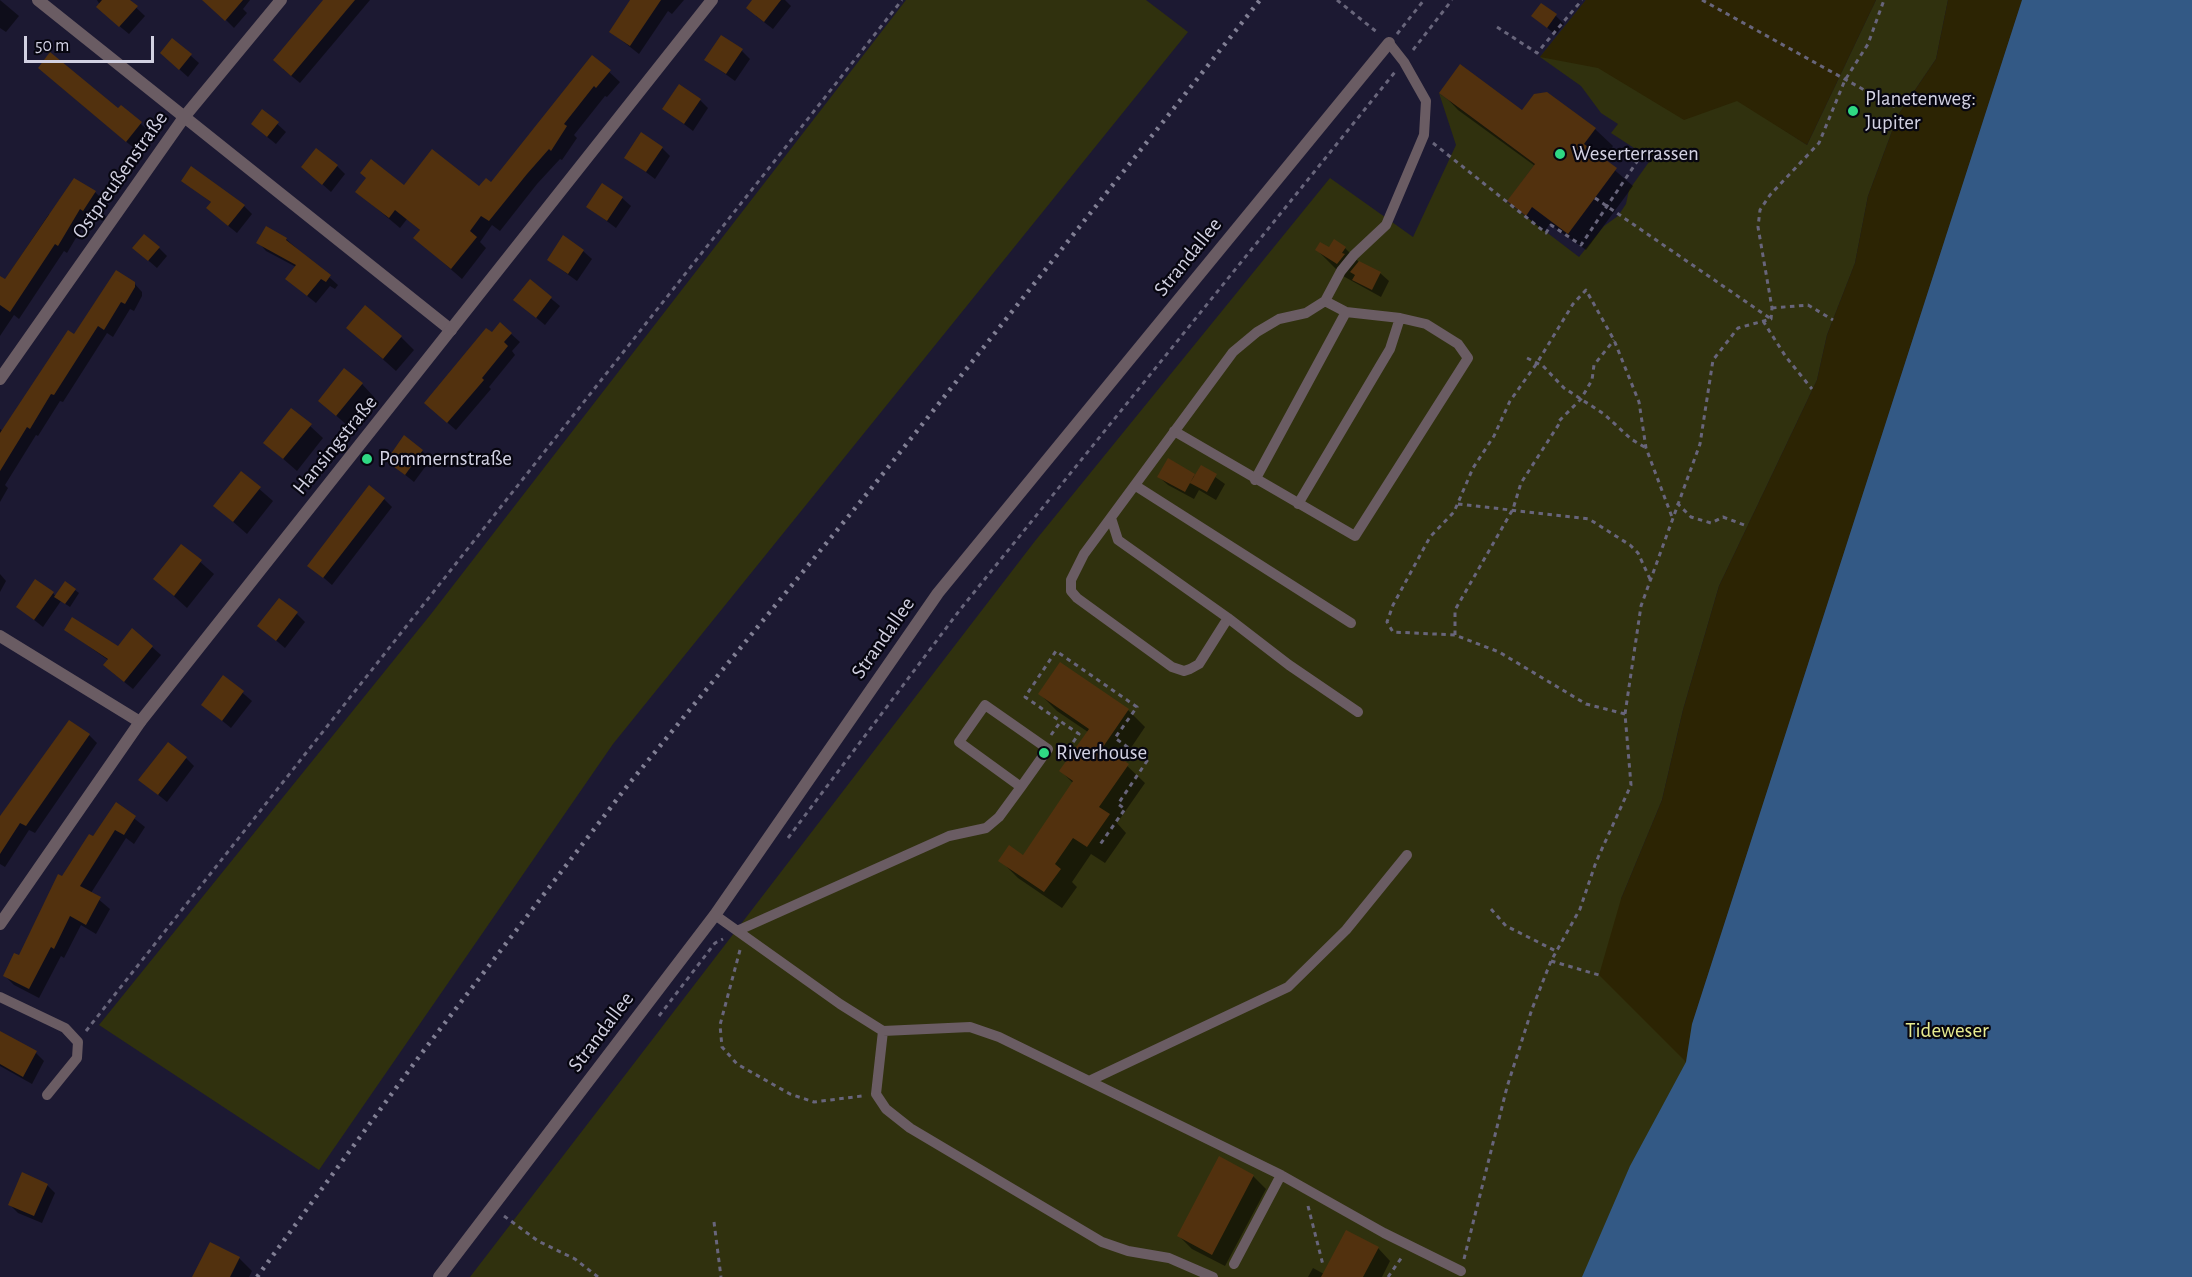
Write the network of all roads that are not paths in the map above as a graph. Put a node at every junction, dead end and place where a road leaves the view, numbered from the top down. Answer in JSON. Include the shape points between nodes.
{"nodes":[{"id":1,"x":38,"y":0,"type":"edge"},
{"id":2,"x":281,"y":0,"type":"edge"},
{"id":3,"x":712,"y":0,"type":"edge"},
{"id":4,"x":1389,"y":43,"type":"joint"},
{"id":5,"x":185,"y":116,"type":"junction"},
{"id":6,"x":1324,"y":301,"type":"junction"},
{"id":7,"x":1346,"y":312,"type":"junction"},
{"id":8,"x":1400,"y":318,"type":"junction"},
{"id":9,"x":451,"y":330,"type":"junction"},
{"id":10,"x":0,"y":379,"type":"edge"},
{"id":11,"x":1174,"y":431,"type":"junction"},
{"id":12,"x":1255,"y":480,"type":"junction"},
{"id":13,"x":1136,"y":486,"type":"junction"},
{"id":14,"x":1298,"y":504,"type":"junction"},
{"id":15,"x":1111,"y":518,"type":"junction"},
{"id":16,"x":1228,"y":618,"type":"junction"},
{"id":17,"x":1351,"y":623,"type":"dead end"},
{"id":18,"x":0,"y":636,"type":"edge"},
{"id":19,"x":1358,"y":712,"type":"dead end"},
{"id":20,"x":140,"y":722,"type":"junction"},
{"id":21,"x":1021,"y":787,"type":"junction"},
{"id":22,"x":1407,"y":855,"type":"dead end"},
{"id":23,"x":716,"y":915,"type":"junction"},
{"id":24,"x":0,"y":924,"type":"edge"},
{"id":25,"x":741,"y":932,"type":"junction"},
{"id":26,"x":0,"y":997,"type":"edge"},
{"id":27,"x":883,"y":1031,"type":"junction"},
{"id":28,"x":1089,"y":1081,"type":"junction"},
{"id":29,"x":47,"y":1095,"type":"dead end"},
{"id":30,"x":1281,"y":1175,"type":"junction"},
{"id":31,"x":1234,"y":1264,"type":"dead end"},
{"id":32,"x":1461,"y":1271,"type":"road end"},
{"id":33,"x":439,"y":1277,"type":"edge"},
{"id":34,"x":1213,"y":1277,"type":"edge"}],
"edges":[{"from":1,"to":5,"type":"street"},
{"from":2,"to":5,"type":"street","name":"Ostpreußenstraße"},
{"from":3,"to":9,"type":"street","name":"Hansingstraße"},
{"from":4,"to":6,"type":"lane","via":[[1426,101],[1424,135],[1386,225],[1354,255]]},
{"from":4,"to":23,"type":"street","name":"Strandallee","via":[[938,593]]},
{"from":5,"to":9,"type":"street"},
{"from":5,"to":10,"type":"street","name":"Ostpreußenstraße"},
{"from":6,"to":7,"type":"lane"},
{"from":6,"to":11,"type":"lane","via":[[1306,314],[1279,319],[1233,352]]},
{"from":7,"to":8,"type":"lane"},
{"from":7,"to":12,"type":"lane"},
{"from":8,"to":14,"type":"lane","via":[[1390,349]]},
{"from":8,"to":14,"type":"lane","via":[[1426,324],[1458,344],[1468,358],[1355,536]]},
{"from":9,"to":20,"type":"street","name":"Hansingstraße"},
{"from":11,"to":12,"type":"lane"},
{"from":11,"to":13,"type":"lane"},
{"from":12,"to":14,"type":"lane"},
{"from":13,"to":15,"type":"lane"},
{"from":13,"to":17,"type":"lane"},
{"from":15,"to":16,"type":"lane","via":[[1119,540]]},
{"from":15,"to":16,"type":"lane","via":[[1084,554],[1071,580],[1071,591],[1077,598],[1167,664],[1184,671],[1199,664]]},
{"from":16,"to":19,"type":"lane"},
{"from":18,"to":20,"type":"street"},
{"from":20,"to":24,"type":"street","name":"Hansingstraße"},
{"from":21,"to":21,"type":"lane","via":[[959,742],[985,705],[1048,749]]},
{"from":21,"to":25,"type":"lane","via":[[986,828],[949,836]]},
{"from":22,"to":28,"type":"lane","via":[[1346,930],[1288,987]]},
{"from":23,"to":25,"type":"lane"},
{"from":23,"to":33,"type":"street","name":"Strandallee"},
{"from":25,"to":27,"type":"lane"},
{"from":26,"to":29,"type":"lane","via":[[65,1028],[78,1041],[77,1058]]},
{"from":27,"to":28,"type":"lane","via":[[970,1027],[999,1036]]},
{"from":27,"to":34,"type":"lane","via":[[876,1094],[886,1109],[910,1128],[1102,1242],[1169,1258]]},
{"from":28,"to":30,"type":"lane"},
{"from":30,"to":31,"type":"lane"},
{"from":30,"to":32,"type":"lane"}]}
